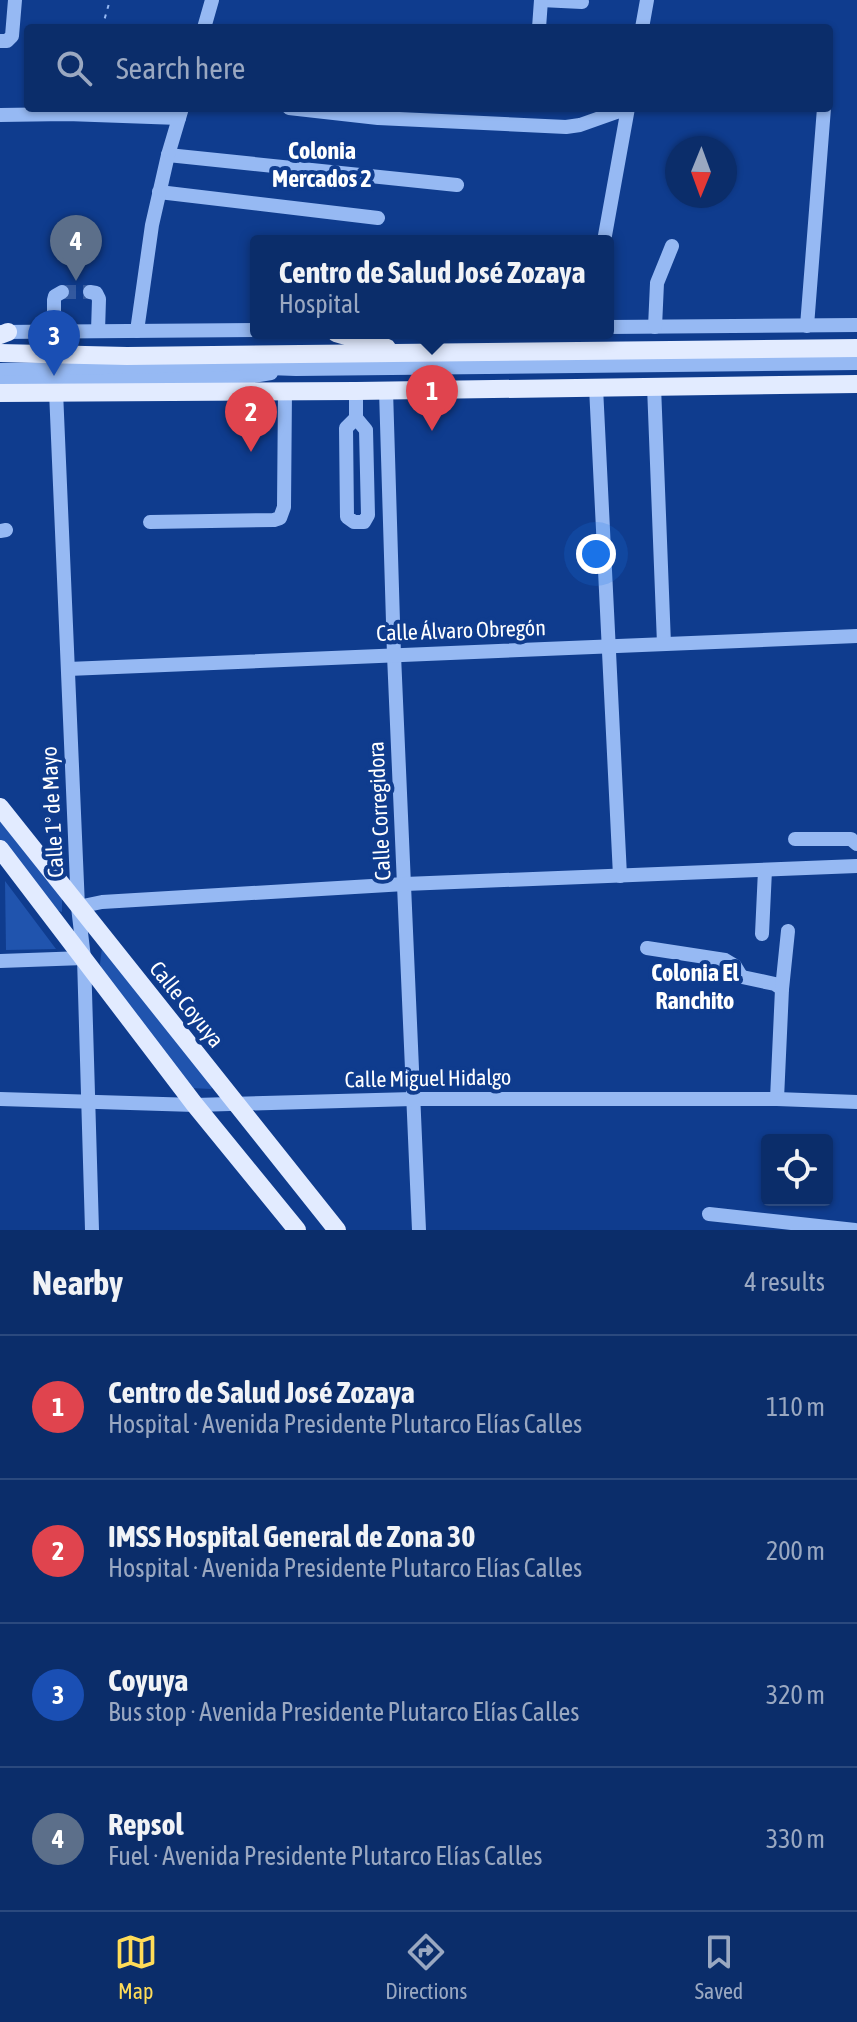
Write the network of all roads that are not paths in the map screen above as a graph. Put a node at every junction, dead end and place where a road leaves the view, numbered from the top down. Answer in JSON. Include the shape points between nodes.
{"nodes":[{"id":1,"x":15,"y":0,"type":"edge"},
{"id":2,"x":212,"y":0,"type":"edge"},
{"id":3,"x":647,"y":0,"type":"edge"},
{"id":4,"x":582,"y":2,"type":"dead end"},
{"id":5,"x":205,"y":24,"type":"edge"},
{"id":6,"x":539,"y":24,"type":"edge"},
{"id":7,"x":643,"y":24,"type":"edge"},
{"id":8,"x":0,"y":41,"type":"edge"},
{"id":9,"x":325,"y":112,"type":"edge"},
{"id":10,"x":617,"y":112,"type":"edge"},
{"id":11,"x":627,"y":112,"type":"edge"},
{"id":12,"x":824,"y":112,"type":"edge"},
{"id":13,"x":180,"y":113,"type":"edge"},
{"id":14,"x":0,"y":115,"type":"edge"},
{"id":15,"x":168,"y":155,"type":"junction"},
{"id":16,"x":457,"y":185,"type":"dead end"},
{"id":17,"x":159,"y":192,"type":"junction"},
{"id":18,"x":378,"y":218,"type":"dead end"},
{"id":19,"x":605,"y":235,"type":"edge"},
{"id":20,"x":672,"y":246,"type":"dead end"},
{"id":21,"x":62,"y":292,"type":"dead end"},
{"id":22,"x":90,"y":292,"type":"dead end"},
{"id":23,"x":857,"y":325,"type":"edge"},
{"id":24,"x":807,"y":326,"type":"junction"},
{"id":25,"x":614,"y":327,"type":"edge"},
{"id":26,"x":655,"y":327,"type":"junction"},
{"id":27,"x":250,"y":330,"type":"edge"},
{"id":28,"x":98,"y":331,"type":"junction"},
{"id":29,"x":137,"y":331,"type":"junction"},
{"id":30,"x":54,"y":332,"type":"junction"},
{"id":31,"x":3,"y":333,"type":"edge"},
{"id":32,"x":357,"y":339,"type":"edge"},
{"id":33,"x":857,"y":348,"type":"edge"},
{"id":34,"x":0,"y":353,"type":"edge"},
{"id":35,"x":405,"y":353,"type":"junction"},
{"id":36,"x":857,"y":363,"type":"edge"},
{"id":37,"x":296,"y":369,"type":"junction"},
{"id":38,"x":0,"y":370,"type":"edge"},
{"id":39,"x":0,"y":383,"type":"edge"},
{"id":40,"x":857,"y":384,"type":"edge"},
{"id":41,"x":654,"y":386,"type":"junction"},
{"id":42,"x":596,"y":387,"type":"junction"},
{"id":43,"x":285,"y":390,"type":"junction"},
{"id":44,"x":386,"y":390,"type":"junction"},
{"id":45,"x":56,"y":391,"type":"junction"},
{"id":46,"x":356,"y":391,"type":"junction"},
{"id":47,"x":0,"y":393,"type":"edge"},
{"id":48,"x":356,"y":418,"type":"junction"},
{"id":49,"x":150,"y":522,"type":"dead end"},
{"id":50,"x":857,"y":636,"type":"edge"},
{"id":51,"x":664,"y":644,"type":"junction"},
{"id":52,"x":608,"y":646,"type":"junction"},
{"id":53,"x":394,"y":655,"type":"junction"},
{"id":54,"x":68,"y":669,"type":"junction"},
{"id":55,"x":0,"y":807,"type":"edge"},
{"id":56,"x":795,"y":839,"type":"dead end"},
{"id":57,"x":857,"y":846,"type":"edge"},
{"id":58,"x":0,"y":849,"type":"edge"},
{"id":59,"x":857,"y":866,"type":"edge"},
{"id":60,"x":765,"y":870,"type":"junction"},
{"id":61,"x":620,"y":876,"type":"junction"},
{"id":62,"x":405,"y":884,"type":"junction"},
{"id":63,"x":78,"y":907,"type":"junction"},
{"id":64,"x":788,"y":931,"type":"dead end"},
{"id":65,"x":762,"y":934,"type":"dead end"},
{"id":66,"x":647,"y":948,"type":"dead end"},
{"id":67,"x":84,"y":958,"type":"junction"},
{"id":68,"x":0,"y":961,"type":"edge"},
{"id":69,"x":714,"y":971,"type":"dead end"},
{"id":70,"x":741,"y":976,"type":"junction"},
{"id":71,"x":782,"y":989,"type":"junction"},
{"id":72,"x":0,"y":1099,"type":"edge"},
{"id":73,"x":413,"y":1099,"type":"junction"},
{"id":74,"x":777,"y":1099,"type":"junction"},
{"id":75,"x":89,"y":1102,"type":"junction"},
{"id":76,"x":857,"y":1102,"type":"edge"},
{"id":77,"x":237,"y":1104,"type":"junction"},
{"id":78,"x":195,"y":1105,"type":"junction"},
{"id":79,"x":709,"y":1214,"type":"dead end"},
{"id":80,"x":736,"y":1224,"type":"edge"},
{"id":81,"x":92,"y":1230,"type":"edge"},
{"id":82,"x":297,"y":1230,"type":"edge"},
{"id":83,"x":337,"y":1230,"type":"edge"},
{"id":84,"x":419,"y":1230,"type":"edge"},
{"id":85,"x":855,"y":1230,"type":"edge"}],
"edges":[{"from":1,"to":8,"type":"street","via":[[12,36]]},
{"from":2,"to":5,"type":"street"},
{"from":3,"to":7,"type":"street"},
{"from":4,"to":6,"type":"street","via":[[541,0]]},
{"from":9,"to":10,"type":"street","via":[[566,127]]},
{"from":11,"to":19,"type":"street"},
{"from":12,"to":24,"type":"street"},
{"from":13,"to":14,"type":"street"},
{"from":13,"to":15,"type":"street"},
{"from":15,"to":16,"type":"street"},
{"from":15,"to":17,"type":"street"},
{"from":17,"to":18,"type":"street"},
{"from":17,"to":29,"type":"street"},
{"from":20,"to":26,"type":"street","via":[[657,283]]},
{"from":21,"to":30,"type":"street","via":[[54,300]]},
{"from":22,"to":28,"type":"street","via":[[99,299]]},
{"from":23,"to":24,"type":"street"},
{"from":24,"to":26,"type":"street"},
{"from":25,"to":26,"type":"street"},
{"from":27,"to":29,"type":"street"},
{"from":28,"to":29,"type":"street"},
{"from":28,"to":30,"type":"street"},
{"from":30,"to":31,"type":"street"},
{"from":32,"to":35,"type":"main road"},
{"from":33,"to":35,"type":"main road"},
{"from":34,"to":35,"type":"main road"},
{"from":36,"to":37,"type":"street"},
{"from":37,"to":38,"type":"street"},
{"from":37,"to":39,"type":"street","via":[[211,379]]},
{"from":40,"to":41,"type":"main road"},
{"from":41,"to":42,"type":"main road"},
{"from":41,"to":51,"type":"street"},
{"from":42,"to":44,"type":"main road"},
{"from":42,"to":52,"type":"street"},
{"from":43,"to":45,"type":"main road"},
{"from":43,"to":46,"type":"main road"},
{"from":43,"to":49,"type":"street","via":[[280,518]]},
{"from":44,"to":46,"type":"main road"},
{"from":44,"to":53,"type":"street","name":"Calle Corregidora"},
{"from":45,"to":47,"type":"main road"},
{"from":45,"to":54,"type":"street","name":"Calle 1º de Mayo"},
{"from":46,"to":48,"type":"street"},
{"from":48,"to":48,"type":"street","via":[[366,430],[364,522],[347,517],[346,428]]},
{"from":50,"to":51,"type":"street","name":"Calle Álvaro Obregón"},
{"from":51,"to":52,"type":"street","name":"Calle Álvaro Obregón"},
{"from":52,"to":53,"type":"street","name":"Calle Álvaro Obregón"},
{"from":52,"to":61,"type":"street"},
{"from":53,"to":54,"type":"street","name":"Calle Álvaro Obregón"},
{"from":53,"to":62,"type":"street","name":"Calle Corregidora"},
{"from":54,"to":63,"type":"street","name":"Calle 1º de Mayo"},
{"from":55,"to":63,"type":"main road","name":"Calle Coyuya"},
{"from":56,"to":57,"type":"street","via":[[851,839]]},
{"from":57,"to":59,"type":"street"},
{"from":58,"to":67,"type":"main road"},
{"from":59,"to":60,"type":"street"},
{"from":60,"to":61,"type":"street"},
{"from":60,"to":65,"type":"street"},
{"from":61,"to":62,"type":"street"},
{"from":62,"to":63,"type":"street"},
{"from":62,"to":73,"type":"street","name":"Calle Corregidora"},
{"from":63,"to":67,"type":"street","name":"Calle 1º de Mayo"},
{"from":63,"to":77,"type":"main road","name":"Calle Coyuya"},
{"from":64,"to":71,"type":"street"},
{"from":66,"to":70,"type":"street","via":[[725,960]]},
{"from":67,"to":68,"type":"street"},
{"from":67,"to":75,"type":"street","name":"Calle 1º de Mayo"},
{"from":67,"to":78,"type":"main road"},
{"from":69,"to":70,"type":"street"},
{"from":70,"to":71,"type":"street"},
{"from":71,"to":74,"type":"street"},
{"from":72,"to":75,"type":"street","name":"Calle Miguel Hidalgo"},
{"from":73,"to":74,"type":"street","name":"Calle Miguel Hidalgo"},
{"from":73,"to":77,"type":"street","name":"Calle Miguel Hidalgo"},
{"from":73,"to":84,"type":"street","name":"Calle Corregidora"},
{"from":74,"to":76,"type":"street","name":"Calle Miguel Hidalgo"},
{"from":75,"to":78,"type":"street","name":"Calle Miguel Hidalgo"},
{"from":75,"to":81,"type":"street","name":"Calle 1º de Mayo"},
{"from":77,"to":78,"type":"street","name":"Calle Miguel Hidalgo"},
{"from":77,"to":83,"type":"main road","name":"Calle Coyuya"},
{"from":78,"to":82,"type":"main road"},
{"from":79,"to":80,"type":"street"},
{"from":80,"to":85,"type":"street"}]}
